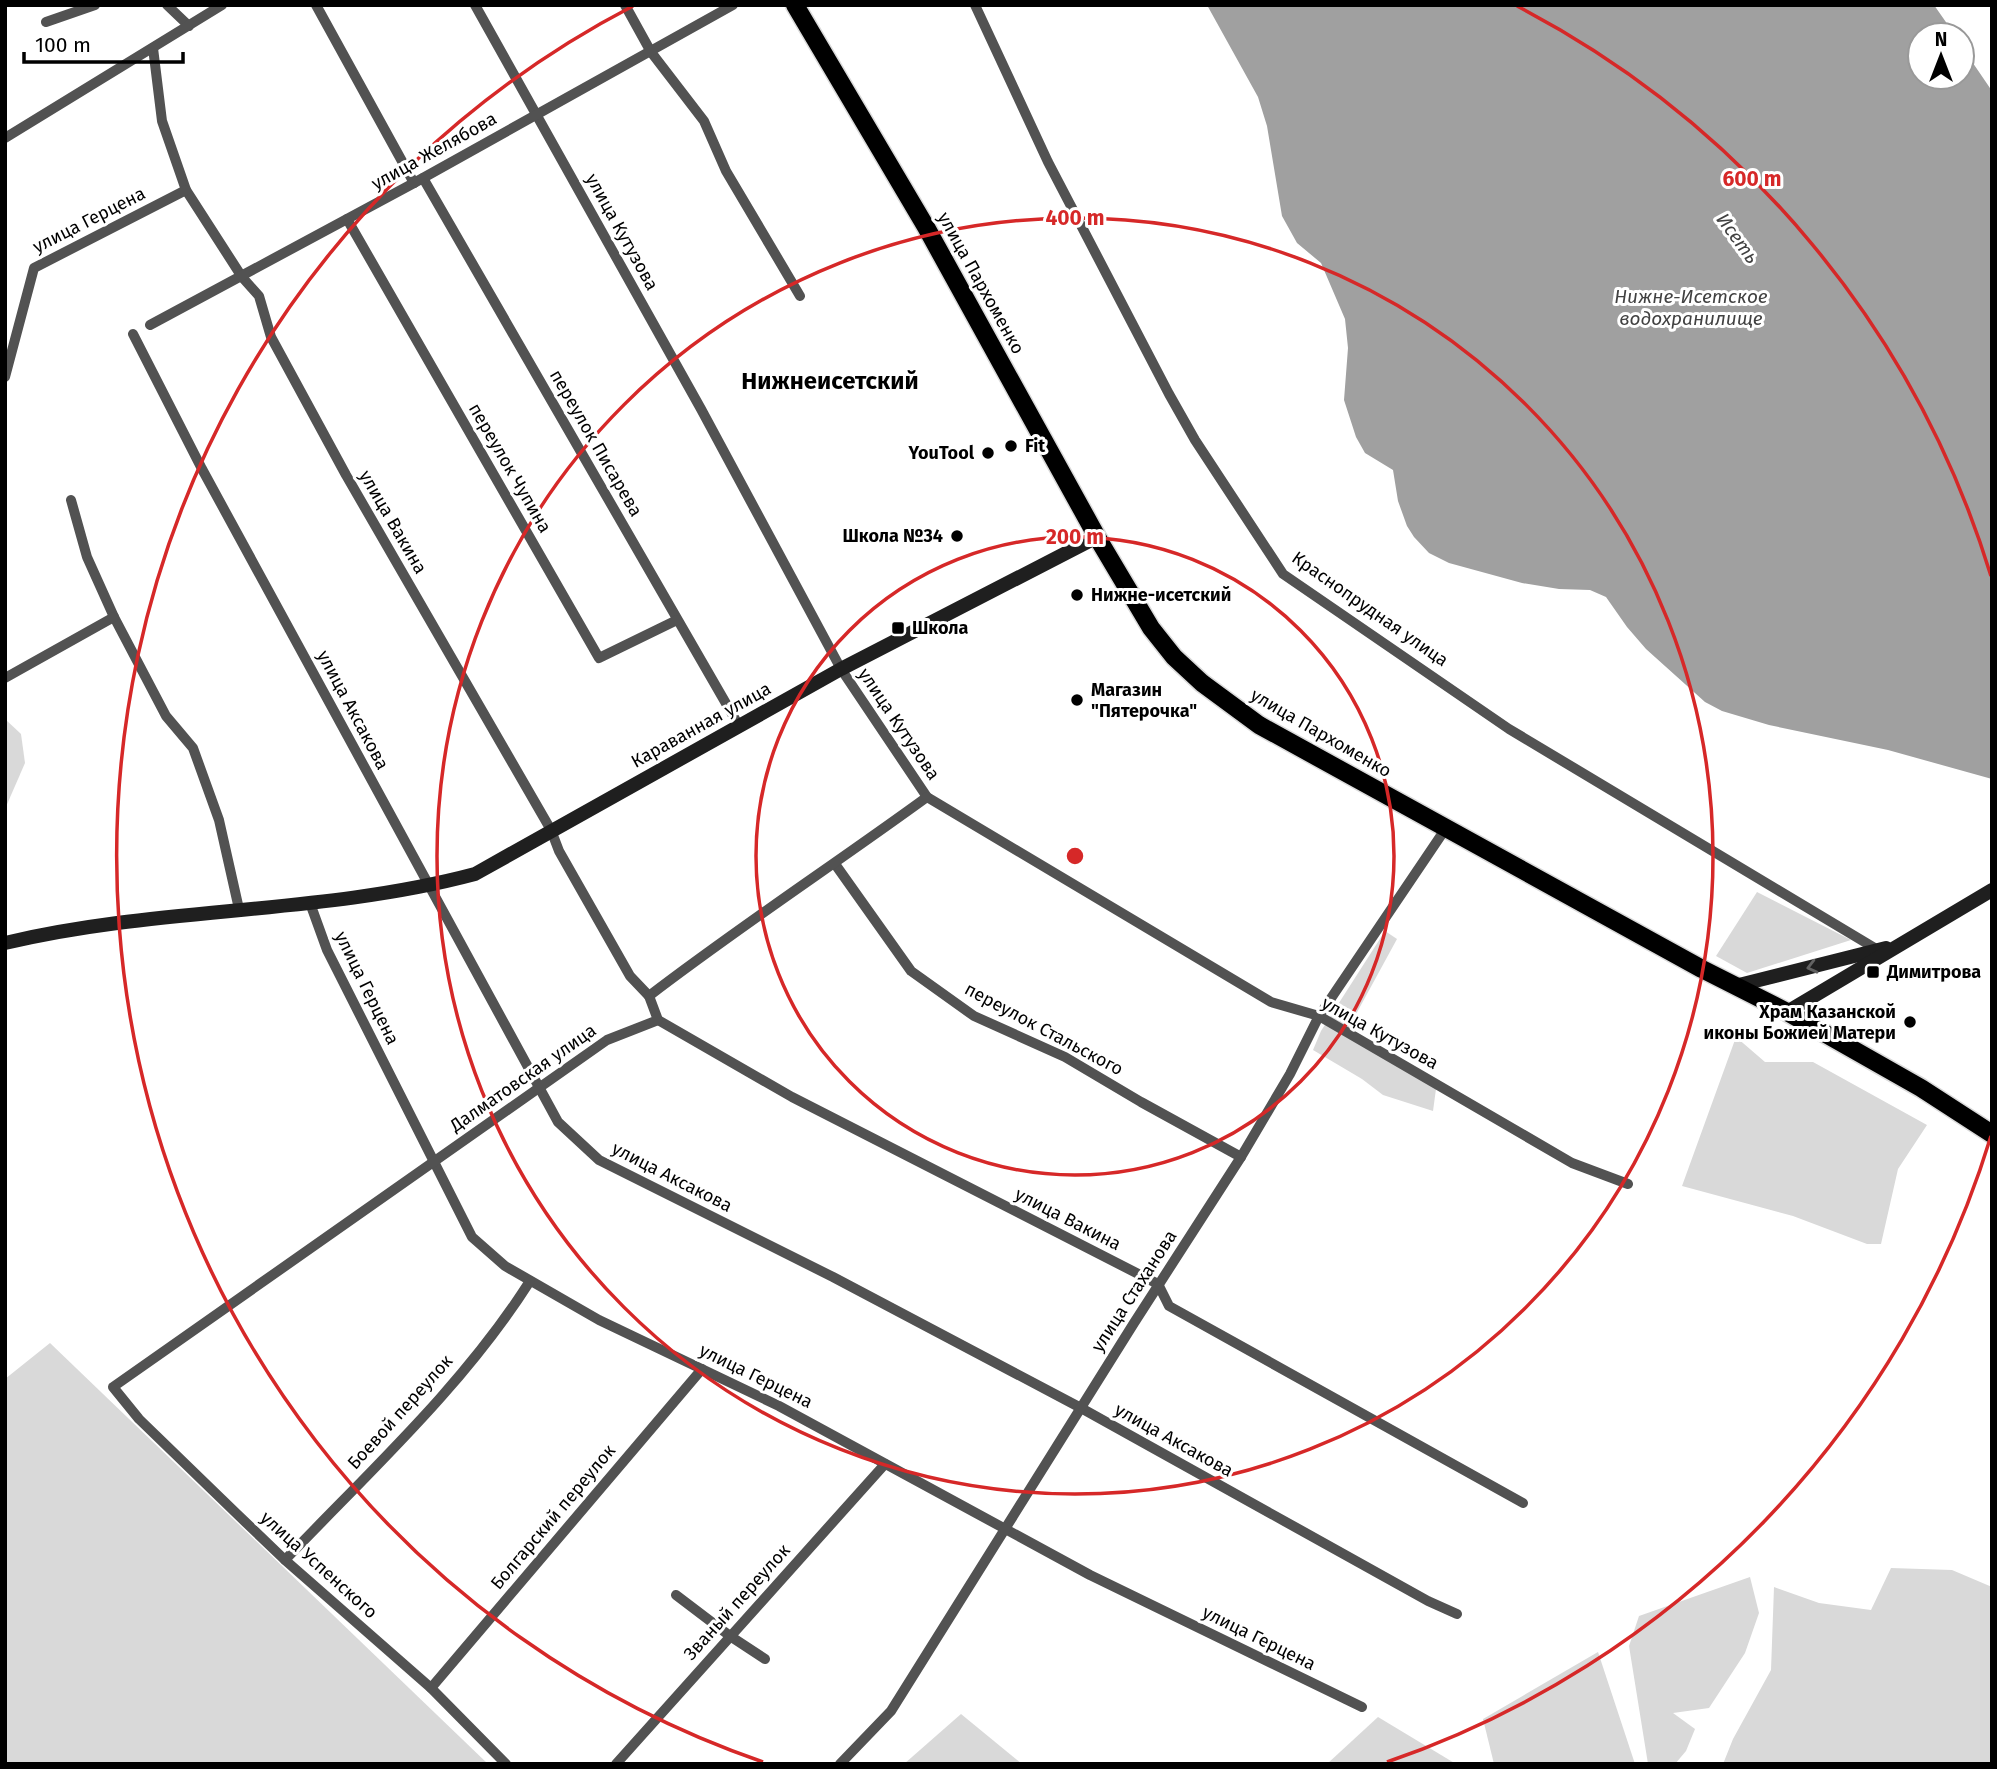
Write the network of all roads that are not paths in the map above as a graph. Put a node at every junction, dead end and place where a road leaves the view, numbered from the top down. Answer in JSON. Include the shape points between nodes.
{"nodes":[{"id":1,"x":95,"y":5,"type":"edge"},
{"id":2,"x":167,"y":5,"type":"edge"},
{"id":3,"x":222,"y":5,"type":"edge"},
{"id":4,"x":316,"y":5,"type":"edge"},
{"id":5,"x":475,"y":5,"type":"edge"},
{"id":6,"x":625,"y":5,"type":"edge"},
{"id":7,"x":733,"y":5,"type":"edge"},
{"id":8,"x":795,"y":5,"type":"edge"},
{"id":9,"x":975,"y":5,"type":"edge"},
{"id":10,"x":46,"y":22,"type":"dead end"},
{"id":11,"x":189,"y":26,"type":"junction"},
{"id":12,"x":153,"y":48,"type":"junction"},
{"id":13,"x":651,"y":52,"type":"junction"},
{"id":14,"x":537,"y":115,"type":"junction"},
{"id":15,"x":5,"y":138,"type":"edge"},
{"id":16,"x":419,"y":180,"type":"junction"},
{"id":17,"x":186,"y":190,"type":"junction"},
{"id":18,"x":347,"y":219,"type":"junction"},
{"id":19,"x":242,"y":277,"type":"junction"},
{"id":20,"x":800,"y":296,"type":"dead end"},
{"id":21,"x":150,"y":325,"type":"dead end"},
{"id":22,"x":133,"y":334,"type":"dead end"},
{"id":23,"x":5,"y":377,"type":"edge"},
{"id":24,"x":71,"y":500,"type":"dead end"},
{"id":25,"x":1097,"y":537,"type":"junction"},
{"id":26,"x":114,"y":617,"type":"junction"},
{"id":27,"x":677,"y":620,"type":"junction"},
{"id":28,"x":841,"y":669,"type":"junction"},
{"id":29,"x":5,"y":678,"type":"edge"},
{"id":30,"x":738,"y":726,"type":"junction"},
{"id":31,"x":927,"y":797,"type":"junction"},
{"id":32,"x":1446,"y":828,"type":"junction"},
{"id":33,"x":551,"y":830,"type":"junction"},
{"id":34,"x":835,"y":864,"type":"junction"},
{"id":35,"x":429,"y":886,"type":"junction"},
{"id":36,"x":1992,"y":890,"type":"edge"},
{"id":37,"x":310,"y":903,"type":"junction"},
{"id":38,"x":239,"y":909,"type":"junction"},
{"id":39,"x":5,"y":943,"type":"edge"},
{"id":40,"x":1901,"y":944,"type":"junction"},
{"id":41,"x":1878,"y":950,"type":"junction"},
{"id":42,"x":1735,"y":986,"type":"junction"},
{"id":43,"x":649,"y":996,"type":"junction"},
{"id":44,"x":1787,"y":1012,"type":"junction"},
{"id":45,"x":1319,"y":1016,"type":"junction"},
{"id":46,"x":658,"y":1020,"type":"junction"},
{"id":47,"x":540,"y":1087,"type":"junction"},
{"id":48,"x":1992,"y":1134,"type":"edge"},
{"id":49,"x":1241,"y":1157,"type":"junction"},
{"id":50,"x":434,"y":1161,"type":"junction"},
{"id":51,"x":1628,"y":1184,"type":"dead end"},
{"id":52,"x":530,"y":1280,"type":"junction"},
{"id":53,"x":1158,"y":1284,"type":"junction"},
{"id":54,"x":702,"y":1368,"type":"junction"},
{"id":55,"x":113,"y":1387,"type":"joint"},
{"id":56,"x":1081,"y":1408,"type":"junction"},
{"id":57,"x":885,"y":1464,"type":"junction"},
{"id":58,"x":1522,"y":1503,"type":"dead end"},
{"id":59,"x":1005,"y":1530,"type":"junction"},
{"id":60,"x":285,"y":1560,"type":"junction"},
{"id":61,"x":676,"y":1595,"type":"dead end"},
{"id":62,"x":1457,"y":1614,"type":"dead end"},
{"id":63,"x":730,"y":1636,"type":"junction"},
{"id":64,"x":765,"y":1660,"type":"dead end"},
{"id":65,"x":431,"y":1688,"type":"junction"},
{"id":66,"x":1362,"y":1707,"type":"dead end"},
{"id":67,"x":506,"y":1764,"type":"edge"},
{"id":68,"x":616,"y":1764,"type":"edge"},
{"id":69,"x":839,"y":1764,"type":"edge"}],
"edges":[{"from":1,"to":10,"type":"street"},
{"from":2,"to":11,"type":"street"},
{"from":3,"to":11,"type":"street"},
{"from":4,"to":16,"type":"street","name":"переулок Писарева"},
{"from":5,"to":14,"type":"street","name":"улица Кутузова"},
{"from":6,"to":13,"type":"street"},
{"from":7,"to":13,"type":"street","name":"улица Желябова"},
{"from":8,"to":25,"type":"main road","name":"улица Пархоменко","via":[[926,227]]},
{"from":9,"to":41,"type":"street","name":"Краснопрудная улица","via":[[1048,162],[1169,394],[1283,574],[1509,729]]},
{"from":11,"to":12,"type":"street"},
{"from":12,"to":15,"type":"street"},
{"from":12,"to":17,"type":"street","name":"улица Вакина","via":[[162,121]]},
{"from":13,"to":14,"type":"street","name":"улица Желябова"},
{"from":13,"to":20,"type":"street","via":[[704,121],[726,171]]},
{"from":14,"to":16,"type":"street","name":"улица Желябова"},
{"from":14,"to":28,"type":"street","name":"улица Кутузова"},
{"from":16,"to":18,"type":"street","name":"улица Желябова"},
{"from":16,"to":27,"type":"street","name":"переулок Писарева"},
{"from":17,"to":19,"type":"street","name":"улица Вакина"},
{"from":17,"to":23,"type":"street","name":"улица Герцена","via":[[34,268]]},
{"from":18,"to":19,"type":"street","name":"улица Желябова"},
{"from":18,"to":27,"type":"street","name":"переулок Чупина","via":[[599,658]]},
{"from":19,"to":21,"type":"street","name":"улица Желябова"},
{"from":19,"to":33,"type":"street","name":"улица Вакина","via":[[258,296],[271,337],[346,475]]},
{"from":22,"to":35,"type":"street","name":"улица Аксакова"},
{"from":24,"to":26,"type":"street","via":[[87,557]]},
{"from":25,"to":28,"type":"street","name":"Караванная улица"},
{"from":25,"to":32,"type":"main road","name":"улица Пархоменко","via":[[1151,628],[1202,683],[1259,725]]},
{"from":26,"to":29,"type":"street"},
{"from":26,"to":38,"type":"street","via":[[166,716],[193,748],[219,820]]},
{"from":27,"to":30,"type":"street","name":"переулок Писарева"},
{"from":28,"to":30,"type":"street","name":"Караванная улица"},
{"from":28,"to":31,"type":"street","name":"улица Кутузова"},
{"from":30,"to":33,"type":"street","name":"Караванная улица"},
{"from":31,"to":34,"type":"street"},
{"from":31,"to":45,"type":"street","name":"улица Кутузова","via":[[1271,1002]]},
{"from":32,"to":42,"type":"main road","name":"улица Пархоменко"},
{"from":32,"to":45,"type":"street","name":"улица Стаханова"},
{"from":33,"to":35,"type":"street","name":"Караванная улица","via":[[475,874]]},
{"from":33,"to":43,"type":"street","name":"улица Вакина","via":[[630,976]]},
{"from":34,"to":43,"type":"street"},
{"from":34,"to":49,"type":"street","name":"переулок Стальского","via":[[911,971],[974,1016],[1065,1057]]},
{"from":35,"to":37,"type":"street","name":"Караванная улица"},
{"from":35,"to":47,"type":"street","name":"улица Аксакова"},
{"from":36,"to":40,"type":"street"},
{"from":37,"to":38,"type":"street","name":"Караванная улица"},
{"from":37,"to":50,"type":"street","name":"улица Герцена","via":[[327,950]]},
{"from":38,"to":39,"type":"street","name":"Караванная улица","via":[[129,920]]},
{"from":40,"to":41,"type":"street"},
{"from":40,"to":44,"type":"street"},
{"from":41,"to":42,"type":"street","one_way":true},
{"from":42,"to":44,"type":"main road","name":"улица Пархоменко"},
{"from":43,"to":46,"type":"street"},
{"from":44,"to":48,"type":"main road","name":"улица Пархоменко"},
{"from":45,"to":49,"type":"street","name":"улица Стаханова"},
{"from":45,"to":51,"type":"street","name":"улица Кутузова","via":[[1572,1163]]},
{"from":46,"to":47,"type":"street","name":"Далматовская улица","via":[[607,1040]]},
{"from":46,"to":53,"type":"street","name":"улица Вакина","via":[[792,1097]]},
{"from":47,"to":50,"type":"street","name":"Далматовская улица"},
{"from":47,"to":56,"type":"street","name":"улица Аксакова","via":[[558,1122],[599,1160]]},
{"from":49,"to":53,"type":"street","name":"улица Стаханова"},
{"from":50,"to":52,"type":"street","name":"улица Герцена","via":[[472,1237],[505,1266]]},
{"from":50,"to":55,"type":"street","name":"Далматовская улица"},
{"from":52,"to":54,"type":"street","name":"улица Герцена","via":[[599,1320]]},
{"from":52,"to":60,"type":"street","name":"Боевой переулок","via":[[505,1321],[430,1408]]},
{"from":53,"to":56,"type":"street","name":"улица Стаханова"},
{"from":53,"to":58,"type":"street","name":"улица Вакина","via":[[1169,1306]]},
{"from":54,"to":57,"type":"street","name":"улица Герцена"},
{"from":54,"to":65,"type":"street","name":"Болгарский переулок"},
{"from":55,"to":60,"type":"street","name":"улица Успенского","via":[[139,1419]]},
{"from":56,"to":59,"type":"street","name":"улица Стаханова"},
{"from":56,"to":62,"type":"street","name":"улица Аксакова"},
{"from":57,"to":59,"type":"street","name":"улица Герцена"},
{"from":57,"to":63,"type":"street","name":"Званый переулок"},
{"from":59,"to":66,"type":"street","name":"улица Герцена"},
{"from":59,"to":69,"type":"street","name":"улица Стаханова","via":[[891,1711]]},
{"from":60,"to":65,"type":"street","name":"улица Успенского"},
{"from":61,"to":63,"type":"street"},
{"from":63,"to":64,"type":"street"},
{"from":63,"to":68,"type":"street","name":"Званый переулок"},
{"from":65,"to":67,"type":"street","name":"улица Успенского"}]}
